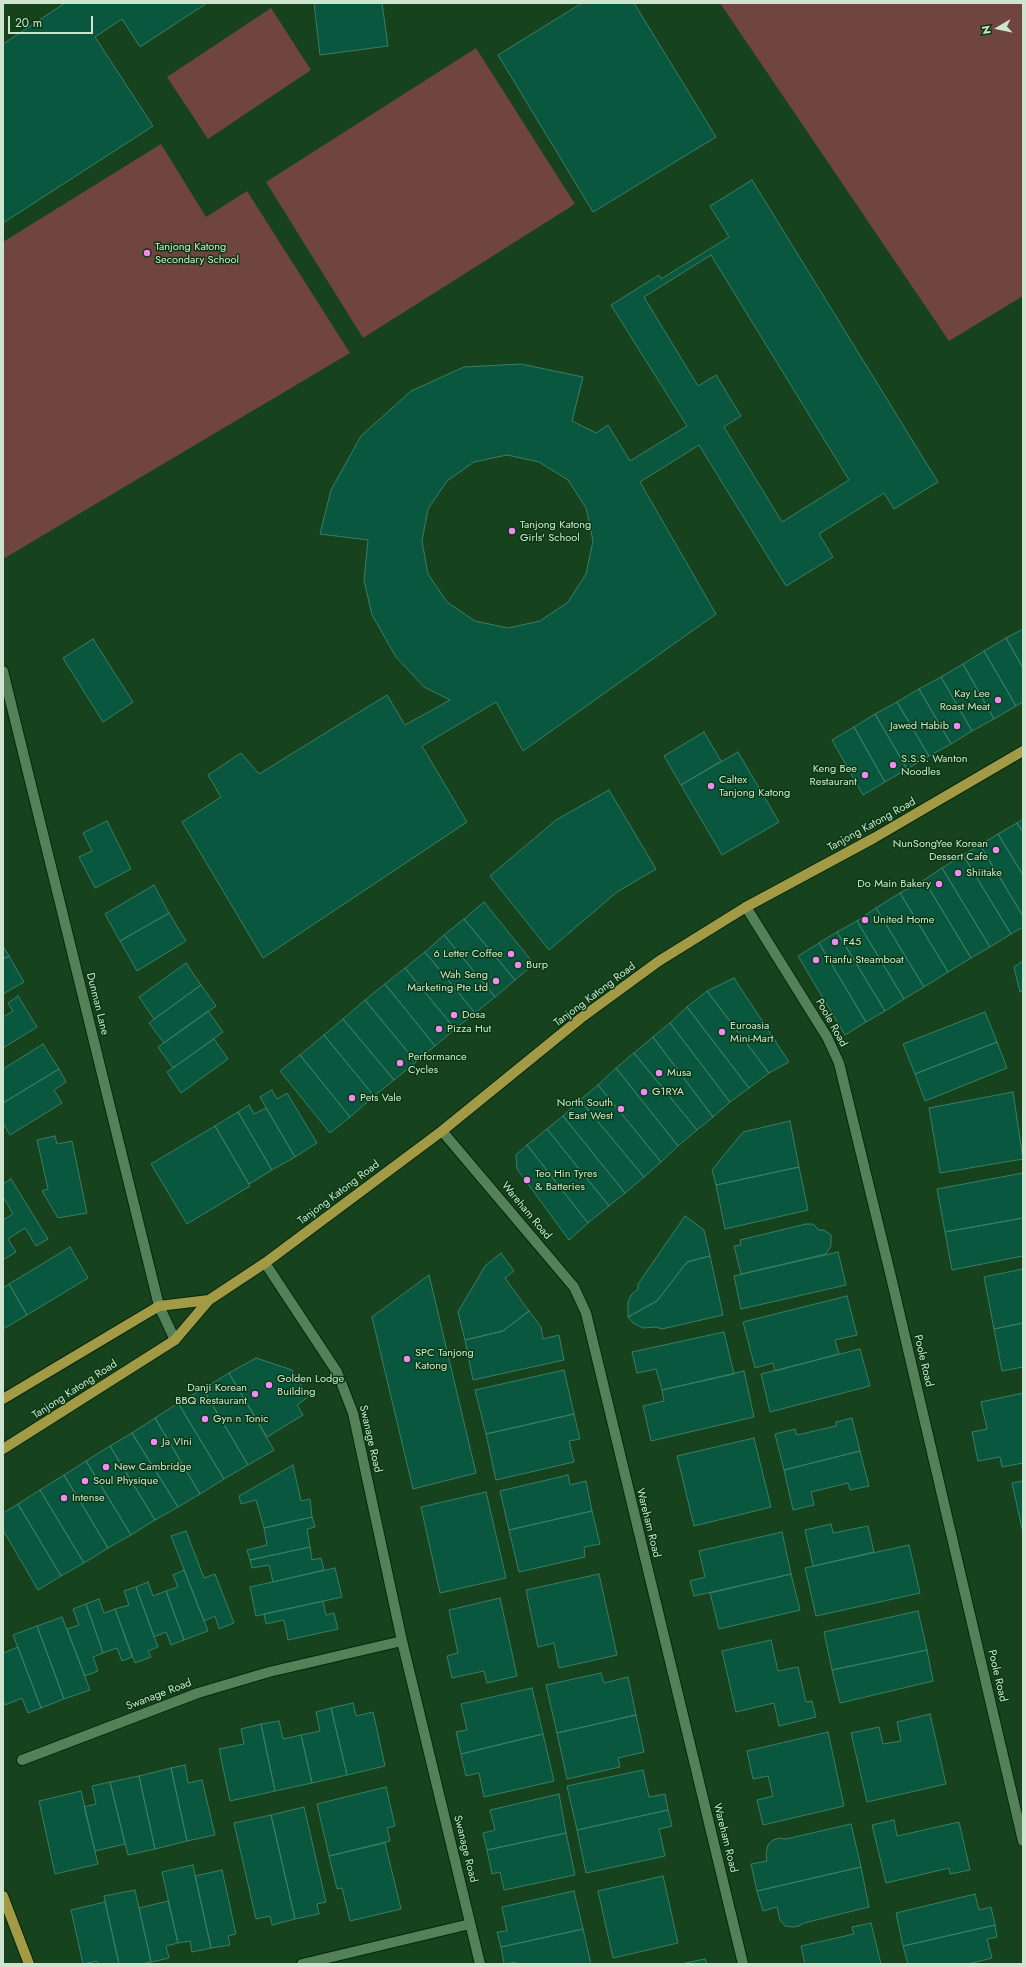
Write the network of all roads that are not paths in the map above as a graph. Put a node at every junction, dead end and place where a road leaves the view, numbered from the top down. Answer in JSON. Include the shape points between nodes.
{"nodes":[{"id":1,"x":3,"y":671,"type":"edge"},
{"id":2,"x":1023,"y":752,"type":"edge"},
{"id":3,"x":746,"y":907,"type":"junction"},
{"id":4,"x":442,"y":1131,"type":"junction"},
{"id":5,"x":266,"y":1263,"type":"junction"},
{"id":6,"x":209,"y":1300,"type":"junction"},
{"id":7,"x":159,"y":1306,"type":"junction"},
{"id":8,"x":176,"y":1340,"type":"junction"},
{"id":9,"x":3,"y":1399,"type":"edge"},
{"id":10,"x":3,"y":1449,"type":"edge"},
{"id":11,"x":402,"y":1641,"type":"junction"},
{"id":12,"x":22,"y":1760,"type":"dead end"},
{"id":13,"x":1023,"y":1841,"type":"edge"},
{"id":14,"x":3,"y":1896,"type":"edge"},
{"id":15,"x":470,"y":1924,"type":"junction"},
{"id":16,"x":29,"y":1964,"type":"edge"},
{"id":17,"x":302,"y":1964,"type":"edge"},
{"id":18,"x":480,"y":1964,"type":"edge"},
{"id":19,"x":743,"y":1964,"type":"edge"}],
"edges":[{"from":1,"to":7,"type":"street","name":"Dunman Lane"},
{"from":2,"to":3,"type":"main road","name":"Tanjong Katong Road","via":[[874,838]]},
{"from":3,"to":4,"type":"main road","name":"Tanjong Katong Road","via":[[653,965],[581,1018]]},
{"from":3,"to":13,"type":"street","name":"Poole Road","via":[[827,1037],[839,1063]]},
{"from":4,"to":5,"type":"main road","name":"Tanjong Katong Road"},
{"from":4,"to":19,"type":"street","name":"Wareham Road","via":[[574,1287],[586,1313]]},
{"from":5,"to":6,"type":"main road","name":"Tanjong Katong Road"},
{"from":5,"to":11,"type":"street","name":"Swanage Road","via":[[337,1372],[353,1413]]},
{"from":6,"to":7,"type":"main road","name":"Tanjong Katong Road"},
{"from":6,"to":8,"type":"main road","name":"Tanjong Katong Road"},
{"from":7,"to":8,"type":"street","name":"Dunman Lane"},
{"from":7,"to":9,"type":"main road","name":"Tanjong Katong Road"},
{"from":8,"to":10,"type":"main road","name":"Tanjong Katong Road"},
{"from":11,"to":12,"type":"street","name":"Swanage Road","via":[[269,1672],[198,1693]]},
{"from":11,"to":15,"type":"street","name":"Swanage Road"},
{"from":14,"to":16,"type":"main road"},
{"from":15,"to":17,"type":"street"},
{"from":15,"to":18,"type":"street","name":"Swanage Road"}]}
